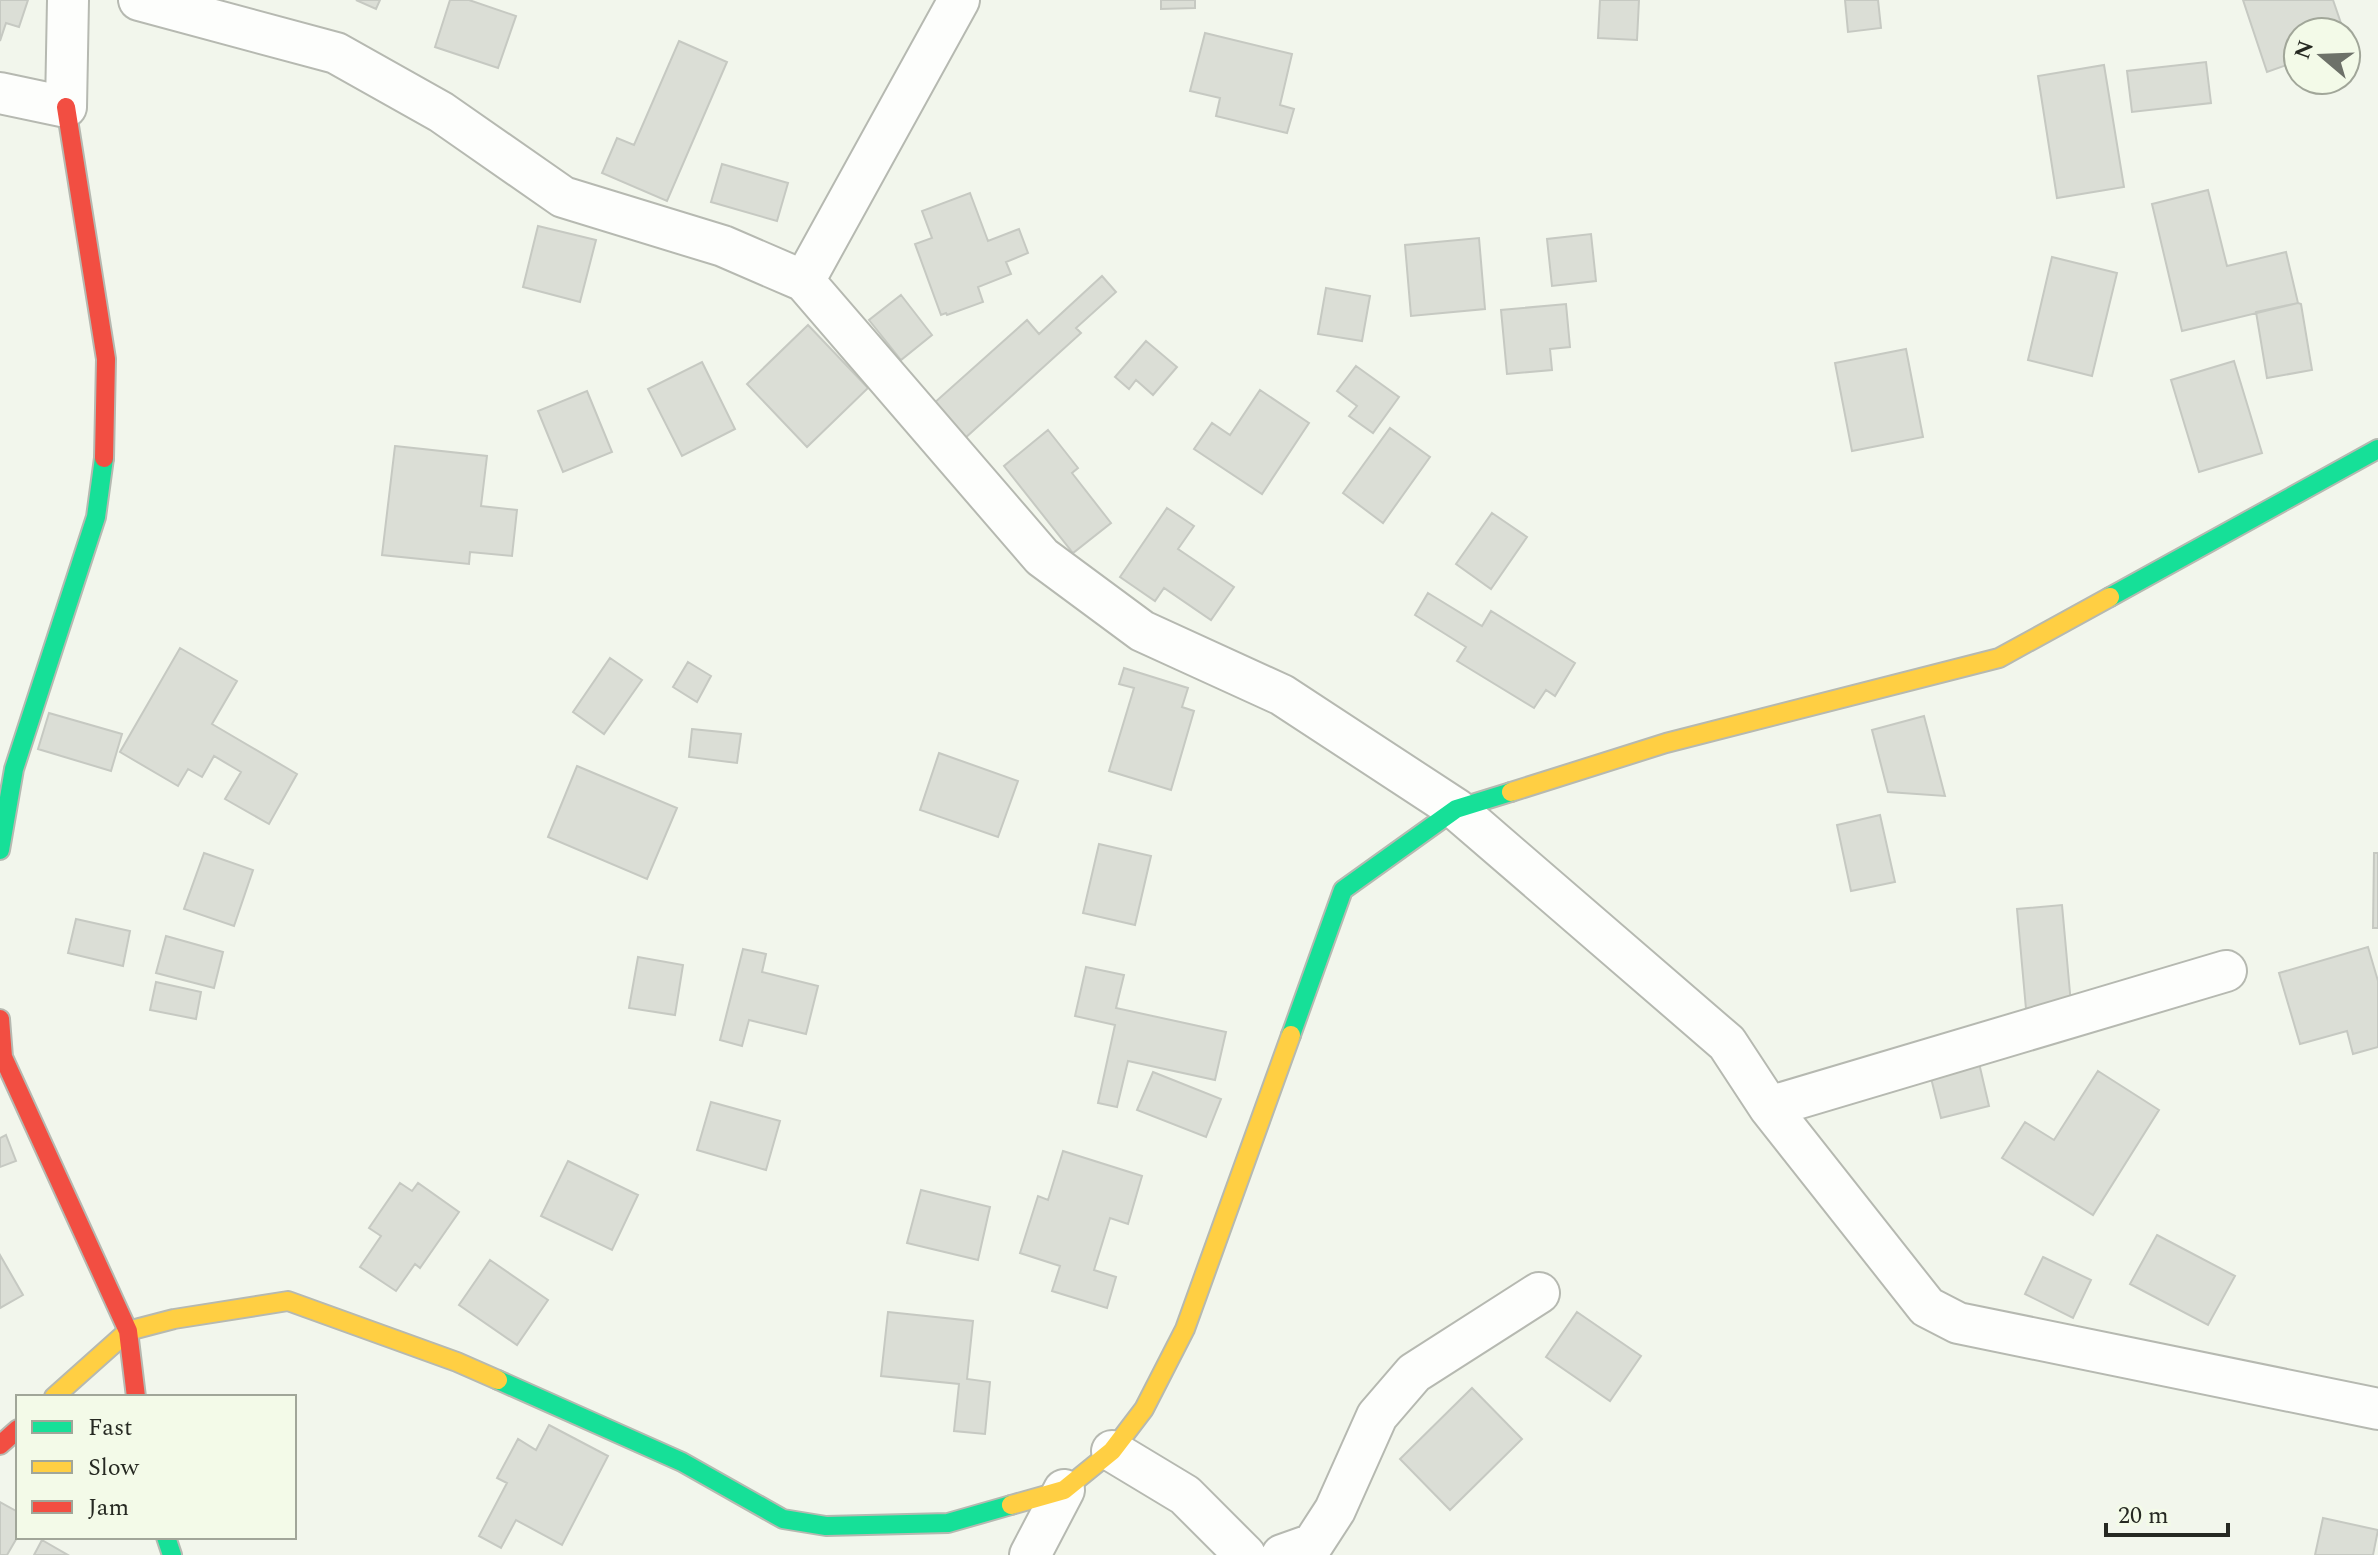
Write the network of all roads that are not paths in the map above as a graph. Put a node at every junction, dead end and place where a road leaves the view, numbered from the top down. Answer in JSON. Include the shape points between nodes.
{"nodes":[{"id":1,"x":68,"y":0,"type":"edge"},
{"id":2,"x":139,"y":0,"type":"edge"},
{"id":3,"x":959,"y":0,"type":"edge"},
{"id":4,"x":0,"y":93,"type":"edge"},
{"id":5,"x":66,"y":107,"type":"junction"},
{"id":6,"x":804,"y":281,"type":"junction"},
{"id":7,"x":2378,"y":449,"type":"edge"},
{"id":8,"x":7,"y":767,"type":"edge"},
{"id":9,"x":1456,"y":809,"type":"junction"},
{"id":10,"x":0,"y":850,"type":"edge"},
{"id":11,"x":2226,"y":971,"type":"dead end"},
{"id":12,"x":0,"y":1019,"type":"edge"},
{"id":13,"x":1769,"y":1107,"type":"junction"},
{"id":14,"x":1539,"y":1293,"type":"dead end"},
{"id":15,"x":128,"y":1331,"type":"junction"},
{"id":16,"x":56,"y":1395,"type":"edge"},
{"id":17,"x":136,"y":1395,"type":"edge"},
{"id":18,"x":2378,"y":1409,"type":"edge"},
{"id":19,"x":16,"y":1431,"type":"edge"},
{"id":20,"x":0,"y":1445,"type":"edge"},
{"id":21,"x":1112,"y":1451,"type":"junction"},
{"id":22,"x":1064,"y":1490,"type":"junction"},
{"id":23,"x":1030,"y":1555,"type":"edge"},
{"id":24,"x":1245,"y":1555,"type":"edge"},
{"id":25,"x":1282,"y":1555,"type":"edge"}],
"edges":[{"from":1,"to":5,"type":"street"},
{"from":2,"to":6,"type":"street","via":[[336,53],[441,112],[563,197],[723,246]]},
{"from":3,"to":6,"type":"street"},
{"from":4,"to":5,"type":"street"},
{"from":5,"to":8,"type":"street","via":[[106,359],[106,441],[96,517]]},
{"from":6,"to":9,"type":"street","via":[[1042,557],[1142,631],[1282,695]]},
{"from":7,"to":9,"type":"street","via":[[1999,658],[1666,743]]},
{"from":8,"to":10,"type":"street"},
{"from":9,"to":13,"type":"street","via":[[1727,1043]]},
{"from":9,"to":21,"type":"street","via":[[1343,890],[1185,1329],[1144,1409]]},
{"from":11,"to":13,"type":"street"},
{"from":12,"to":15,"type":"street","via":[[3,1057]]},
{"from":13,"to":18,"type":"street","via":[[1927,1307],[1958,1323]]},
{"from":14,"to":25,"type":"street","via":[[1414,1373],[1377,1416],[1335,1510],[1313,1544]]},
{"from":15,"to":16,"type":"street"},
{"from":15,"to":17,"type":"street"},
{"from":15,"to":22,"type":"street","via":[[288,1301],[457,1362],[682,1462],[783,1519],[798,1522],[948,1523]]},
{"from":19,"to":20,"type":"street"},
{"from":21,"to":22,"type":"street"},
{"from":21,"to":24,"type":"street","via":[[1185,1495]]},
{"from":22,"to":23,"type":"street"}]}
